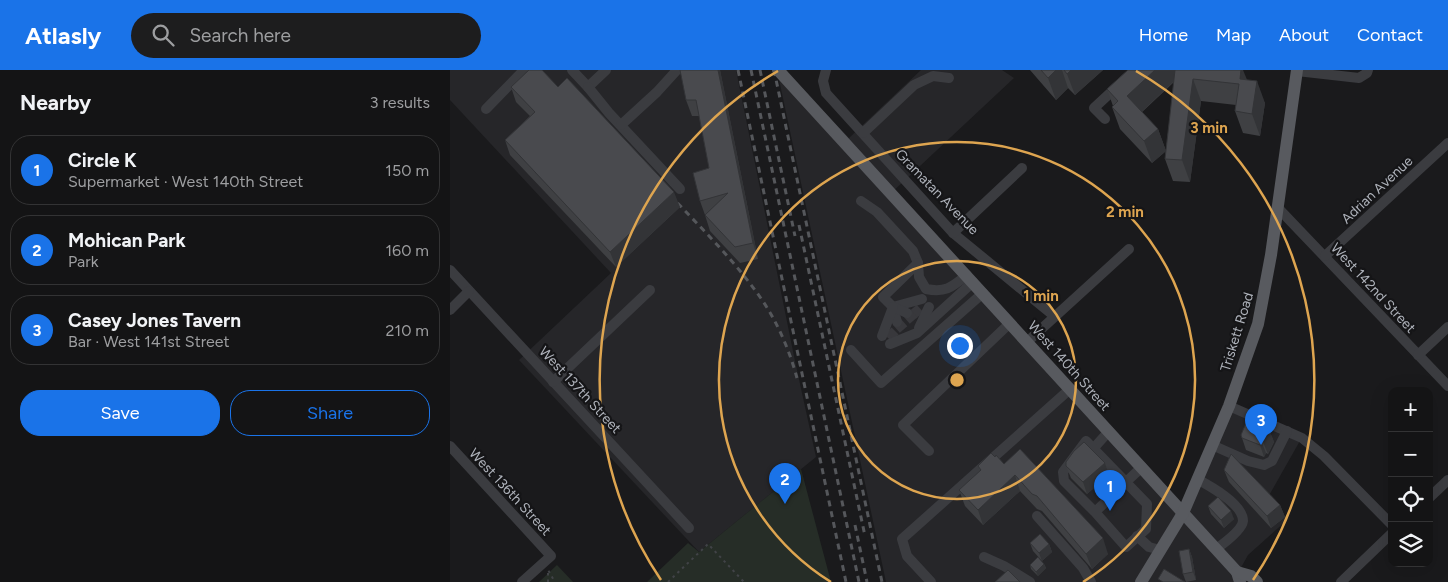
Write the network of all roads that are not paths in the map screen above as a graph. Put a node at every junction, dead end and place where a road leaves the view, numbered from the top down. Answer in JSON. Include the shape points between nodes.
{"nodes":[{"id":1,"x":524,"y":70,"type":"edge"},
{"id":2,"x":572,"y":70,"type":"edge"},
{"id":3,"x":606,"y":70,"type":"edge"},
{"id":4,"x":677,"y":70,"type":"edge"},
{"id":5,"x":778,"y":70,"type":"edge"},
{"id":6,"x":826,"y":70,"type":"edge"},
{"id":7,"x":1135,"y":70,"type":"edge"},
{"id":8,"x":1368,"y":70,"type":"edge"},
{"id":9,"x":1297,"y":71,"type":"edge"},
{"id":10,"x":949,"y":78,"type":"dead end"},
{"id":11,"x":588,"y":87,"type":"junction"},
{"id":12,"x":486,"y":109,"type":"dead end"},
{"id":13,"x":1106,"y":119,"type":"dead end"},
{"id":14,"x":621,"y":125,"type":"junction"},
{"id":15,"x":863,"y":133,"type":"junction"},
{"id":16,"x":1448,"y":143,"type":"edge"},
{"id":17,"x":1022,"y":168,"type":"dead end"},
{"id":18,"x":680,"y":189,"type":"dead end"},
{"id":19,"x":862,"y":201,"type":"dead end"},
{"id":20,"x":1279,"y":209,"type":"junction"},
{"id":21,"x":953,"y":233,"type":"junction"},
{"id":22,"x":1129,"y":249,"type":"dead end"},
{"id":23,"x":1325,"y":256,"type":"junction"},
{"id":24,"x":918,"y":263,"type":"junction"},
{"id":25,"x":450,"y":270,"type":"edge"},
{"id":26,"x":970,"y":279,"type":"junction"},
{"id":27,"x":650,"y":290,"type":"dead end"},
{"id":28,"x":469,"y":291,"type":"junction"},
{"id":29,"x":983,"y":293,"type":"junction"},
{"id":30,"x":893,"y":307,"type":"junction"},
{"id":31,"x":450,"y":310,"type":"edge"},
{"id":32,"x":1054,"y":316,"type":"junction"},
{"id":33,"x":1010,"y":323,"type":"junction"},
{"id":34,"x":1448,"y":327,"type":"edge"},
{"id":35,"x":894,"y":333,"type":"junction"},
{"id":36,"x":917,"y":333,"type":"junction"},
{"id":37,"x":1027,"y":342,"type":"junction"},
{"id":38,"x":851,"y":350,"type":"dead end"},
{"id":39,"x":1418,"y":355,"type":"junction"},
{"id":40,"x":553,"y":382,"type":"junction"},
{"id":41,"x":1448,"y":386,"type":"edge"},
{"id":42,"x":1070,"y":389,"type":"junction"},
{"id":43,"x":1228,"y":406,"type":"junction"},
{"id":44,"x":1109,"y":431,"type":"junction"},
{"id":45,"x":1287,"y":432,"type":"junction"},
{"id":46,"x":1212,"y":444,"type":"junction"},
{"id":47,"x":450,"y":446,"type":"edge"},
{"id":48,"x":1094,"y":449,"type":"junction"},
{"id":49,"x":929,"y":451,"type":"dead end"},
{"id":50,"x":1142,"y":467,"type":"junction"},
{"id":51,"x":1197,"y":479,"type":"junction"},
{"id":52,"x":1448,"y":480,"type":"edge"},
{"id":53,"x":1126,"y":482,"type":"junction"},
{"id":54,"x":1433,"y":494,"type":"edge"},
{"id":55,"x":1095,"y":512,"type":"junction"},
{"id":56,"x":1183,"y":513,"type":"junction"},
{"id":57,"x":1037,"y":516,"type":"dead end"},
{"id":58,"x":1389,"y":522,"type":"edge"},
{"id":59,"x":689,"y":528,"type":"dead end"},
{"id":60,"x":1137,"y":536,"type":"junction"},
{"id":61,"x":1388,"y":538,"type":"edge"},
{"id":62,"x":1216,"y":549,"type":"junction"},
{"id":63,"x":1160,"y":550,"type":"junction"},
{"id":64,"x":984,"y":557,"type":"dead end"},
{"id":65,"x":1236,"y":579,"type":"edge"},
{"id":66,"x":522,"y":582,"type":"edge"},
{"id":67,"x":932,"y":582,"type":"edge"},
{"id":68,"x":1030,"y":582,"type":"edge"},
{"id":69,"x":1091,"y":582,"type":"edge"},
{"id":70,"x":1141,"y":582,"type":"edge"},
{"id":71,"x":1257,"y":582,"type":"edge"},
{"id":72,"x":1342,"y":582,"type":"edge"}],
"edges":[{"from":1,"to":12,"type":"street"},
{"from":2,"to":11,"type":"street"},
{"from":3,"to":11,"type":"street"},
{"from":4,"to":14,"type":"street"},
{"from":5,"to":26,"type":"main road","name":"West 140th Street"},
{"from":6,"to":15,"type":"street","name":"Gramatan Avenue","via":[[823,81],[826,92]]},
{"from":7,"to":13,"type":"street","via":[[1094,108]]},
{"from":8,"to":9,"type":"street","via":[[1359,78]]},
{"from":9,"to":20,"type":"main road","name":"Triskett Road"},
{"from":10,"to":15,"type":"street","via":[[933,76],[914,85]]},
{"from":11,"to":14,"type":"street"},
{"from":14,"to":18,"type":"street"},
{"from":15,"to":21,"type":"street","name":"Gramatan Avenue"},
{"from":16,"to":23,"type":"street","name":"Adrian Avenue"},
{"from":17,"to":21,"type":"street"},
{"from":19,"to":24,"type":"street","via":[[914,251]]},
{"from":20,"to":23,"type":"street","name":"West 142nd Street"},
{"from":20,"to":43,"type":"main road","name":"Triskett Road","via":[[1258,324]]},
{"from":21,"to":32,"type":"street","name":"Gramatan Avenue"},
{"from":22,"to":32,"type":"street"},
{"from":23,"to":39,"type":"street","name":"West 142nd Street"},
{"from":24,"to":26,"type":"street","via":[[919,277],[926,289],[948,289]]},
{"from":24,"to":30,"type":"street","via":[[883,297]]},
{"from":25,"to":28,"type":"street","name":"West 137th Street"},
{"from":26,"to":29,"type":"main road","name":"West 140th Street"},
{"from":26,"to":36,"type":"street"},
{"from":27,"to":40,"type":"street"},
{"from":28,"to":31,"type":"street"},
{"from":28,"to":40,"type":"street","name":"West 137th Street"},
{"from":29,"to":33,"type":"main road","name":"West 140th Street"},
{"from":29,"to":38,"type":"street","via":[[881,383]]},
{"from":30,"to":30,"type":"street","via":[[915,306]]},
{"from":30,"to":35,"type":"street"},
{"from":30,"to":35,"type":"street"},
{"from":32,"to":37,"type":"street"},
{"from":33,"to":37,"type":"main road","name":"West 140th Street"},
{"from":33,"to":49,"type":"street","via":[[903,425]]},
{"from":34,"to":39,"type":"street"},
{"from":35,"to":36,"type":"street"},
{"from":35,"to":36,"type":"street"},
{"from":36,"to":36,"type":"street","via":[[922,314]]},
{"from":37,"to":42,"type":"main road","name":"West 140th Street"},
{"from":39,"to":41,"type":"street","name":"West 142nd Street"},
{"from":40,"to":59,"type":"street","name":"West 137th Street"},
{"from":42,"to":44,"type":"main road","name":"West 140th Street"},
{"from":42,"to":67,"type":"street","via":[[902,539],[907,556]]},
{"from":43,"to":45,"type":"street"},
{"from":43,"to":46,"type":"main road","name":"Triskett Road"},
{"from":44,"to":48,"type":"street"},
{"from":44,"to":50,"type":"main road","name":"West 140th Street"},
{"from":45,"to":46,"type":"street","via":[[1272,461],[1264,465]]},
{"from":45,"to":58,"type":"street","via":[[1302,438],[1324,456]]},
{"from":46,"to":51,"type":"main road","name":"Triskett Road"},
{"from":47,"to":66,"type":"street","name":"West 136th Street","via":[[551,556]]},
{"from":48,"to":53,"type":"street"},
{"from":48,"to":55,"type":"street","via":[[1086,441],[1063,478]]},
{"from":50,"to":53,"type":"street"},
{"from":50,"to":56,"type":"main road","name":"West 140th Street"},
{"from":51,"to":56,"type":"main road","name":"Triskett Road"},
{"from":51,"to":62,"type":"street","via":[[1228,498],[1243,521]]},
{"from":52,"to":54,"type":"street"},
{"from":53,"to":55,"type":"street"},
{"from":53,"to":60,"type":"street","via":[[1147,504],[1146,529]]},
{"from":55,"to":60,"type":"street","via":[[1126,546]]},
{"from":56,"to":62,"type":"main road","name":"West 140th Street"},
{"from":56,"to":63,"type":"main road","name":"Triskett Road"},
{"from":57,"to":69,"type":"street","via":[[1083,568]]},
{"from":60,"to":63,"type":"street","via":[[1149,547]]},
{"from":61,"to":72,"type":"street"},
{"from":62,"to":65,"type":"main road","name":"West 140th Street"},
{"from":63,"to":70,"type":"main road","name":"Triskett Road"},
{"from":64,"to":68,"type":"street"},
{"from":65,"to":71,"type":"main road","name":"West 140th Street","via":[[1251,576]]}]}
